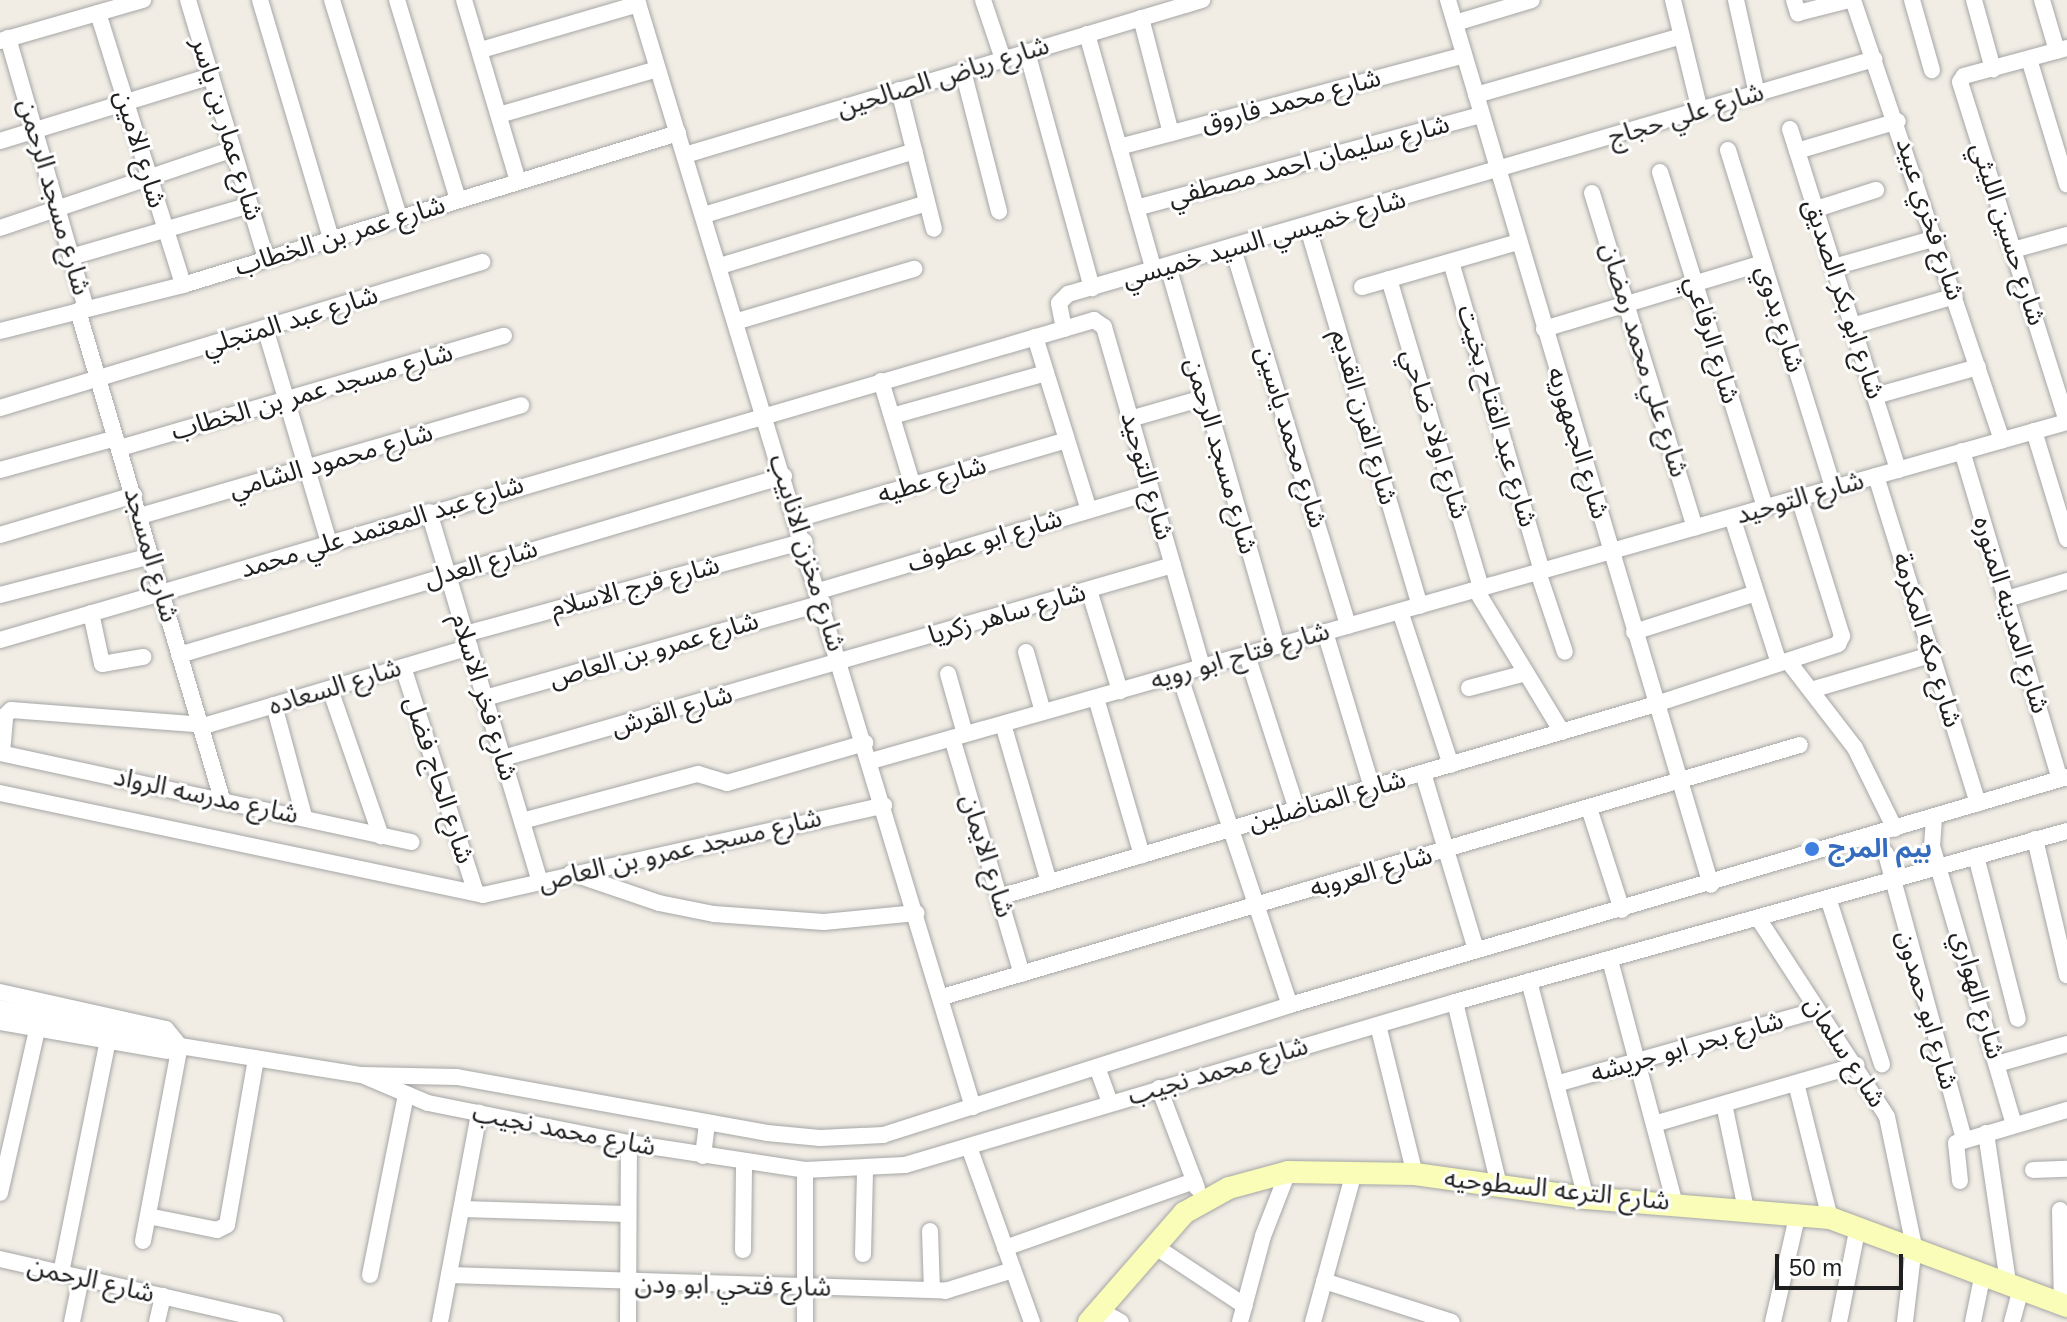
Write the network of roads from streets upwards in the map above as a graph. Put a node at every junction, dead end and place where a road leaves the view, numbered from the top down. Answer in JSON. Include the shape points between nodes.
{"nodes":[{"id":1,"x":143,"y":0,"type":"edge"},
{"id":2,"x":188,"y":0,"type":"edge"},
{"id":3,"x":260,"y":0,"type":"edge"},
{"id":4,"x":332,"y":0,"type":"edge"},
{"id":5,"x":397,"y":0,"type":"edge"},
{"id":6,"x":464,"y":0,"type":"edge"},
{"id":7,"x":983,"y":0,"type":"edge"},
{"id":8,"x":1202,"y":0,"type":"edge"},
{"id":9,"x":1448,"y":0,"type":"edge"},
{"id":10,"x":1532,"y":0,"type":"edge"},
{"id":11,"x":1673,"y":0,"type":"edge"},
{"id":12,"x":1736,"y":0,"type":"edge"},
{"id":13,"x":1851,"y":0,"type":"edge"},
{"id":14,"x":1912,"y":0,"type":"edge"},
{"id":15,"x":1974,"y":0,"type":"edge"},
{"id":16,"x":2042,"y":0,"type":"edge"},
{"id":17,"x":637,"y":2,"type":"edge"},
{"id":18,"x":1796,"y":6,"type":"edge"},
{"id":19,"x":98,"y":13,"type":"junction"},
{"id":20,"x":1141,"y":18,"type":"junction"},
{"id":21,"x":1455,"y":23,"type":"junction"},
{"id":22,"x":1087,"y":34,"type":"junction"},
{"id":23,"x":1682,"y":36,"type":"junction"},
{"id":24,"x":4,"y":40,"type":"edge"},
{"id":25,"x":481,"y":50,"type":"junction"},
{"id":26,"x":2062,"y":50,"type":"edge"},
{"id":27,"x":1027,"y":52,"type":"junction"},
{"id":28,"x":1464,"y":55,"type":"junction"},
{"id":29,"x":1003,"y":59,"type":"junction"},
{"id":30,"x":1874,"y":59,"type":"junction"},
{"id":31,"x":2029,"y":59,"type":"junction"},
{"id":32,"x":657,"y":69,"type":"junction"},
{"id":33,"x":1993,"y":69,"type":"junction"},
{"id":34,"x":1932,"y":70,"type":"dead end"},
{"id":35,"x":963,"y":71,"type":"junction"},
{"id":36,"x":211,"y":76,"type":"junction"},
{"id":37,"x":899,"y":90,"type":"junction"},
{"id":38,"x":1757,"y":94,"type":"junction"},
{"id":39,"x":1476,"y":95,"type":"junction"},
{"id":40,"x":125,"y":103,"type":"junction"},
{"id":41,"x":1700,"y":111,"type":"junction"},
{"id":42,"x":499,"y":115,"type":"junction"},
{"id":43,"x":1481,"y":115,"type":"junction"},
{"id":44,"x":1898,"y":121,"type":"junction"},
{"id":45,"x":1790,"y":129,"type":"dead end"},
{"id":46,"x":34,"y":131,"type":"junction"},
{"id":47,"x":678,"y":133,"type":"junction"},
{"id":48,"x":1171,"y":133,"type":"junction"},
{"id":49,"x":0,"y":141,"type":"edge"},
{"id":50,"x":1119,"y":147,"type":"junction"},
{"id":51,"x":233,"y":149,"type":"junction"},
{"id":52,"x":1728,"y":150,"type":"dead end"},
{"id":53,"x":914,"y":151,"type":"junction"},
{"id":54,"x":1797,"y":151,"type":"junction"},
{"id":55,"x":685,"y":155,"type":"junction"},
{"id":56,"x":1498,"y":172,"type":"junction"},
{"id":57,"x":1660,"y":172,"type":"dead end"},
{"id":58,"x":149,"y":178,"type":"junction"},
{"id":59,"x":518,"y":181,"type":"junction"},
{"id":60,"x":2067,"y":184,"type":"edge"},
{"id":61,"x":1876,"y":190,"type":"dead end"},
{"id":62,"x":1592,"y":193,"type":"dead end"},
{"id":63,"x":458,"y":199,"type":"junction"},
{"id":64,"x":927,"y":203,"type":"junction"},
{"id":65,"x":250,"y":205,"type":"junction"},
{"id":66,"x":57,"y":208,"type":"junction"},
{"id":67,"x":1136,"y":208,"type":"junction"},
{"id":68,"x":1816,"y":209,"type":"junction"},
{"id":69,"x":999,"y":211,"type":"dead end"},
{"id":70,"x":704,"y":215,"type":"junction"},
{"id":71,"x":399,"y":217,"type":"junction"},
{"id":72,"x":0,"y":228,"type":"edge"},
{"id":73,"x":1308,"y":228,"type":"junction"},
{"id":74,"x":165,"y":229,"type":"junction"},
{"id":75,"x":934,"y":229,"type":"dead end"},
{"id":76,"x":2067,"y":235,"type":"edge"},
{"id":77,"x":331,"y":238,"type":"junction"},
{"id":78,"x":1936,"y":238,"type":"junction"},
{"id":79,"x":1518,"y":242,"type":"junction"},
{"id":80,"x":1233,"y":249,"type":"junction"},
{"id":81,"x":2013,"y":250,"type":"junction"},
{"id":82,"x":71,"y":257,"type":"junction"},
{"id":83,"x":266,"y":258,"type":"junction"},
{"id":84,"x":482,"y":262,"type":"dead end"},
{"id":85,"x":1451,"y":262,"type":"junction"},
{"id":86,"x":1763,"y":263,"type":"junction"},
{"id":87,"x":720,"y":266,"type":"junction"},
{"id":88,"x":1834,"y":267,"type":"junction"},
{"id":89,"x":1161,"y":268,"type":"junction"},
{"id":90,"x":914,"y":269,"type":"dead end"},
{"id":91,"x":1389,"y":279,"type":"junction"},
{"id":92,"x":1695,"y":284,"type":"junction"},
{"id":93,"x":183,"y":285,"type":"junction"},
{"id":94,"x":1362,"y":287,"type":"dead end"},
{"id":95,"x":1092,"y":288,"type":"junction"},
{"id":96,"x":1955,"y":296,"type":"junction"},
{"id":97,"x":1626,"y":304,"type":"junction"},
{"id":98,"x":82,"y":310,"type":"junction"},
{"id":99,"x":738,"y":321,"type":"junction"},
{"id":100,"x":1852,"y":326,"type":"junction"},
{"id":101,"x":265,"y":328,"type":"junction"},
{"id":102,"x":1064,"y":329,"type":"junction"},
{"id":103,"x":1544,"y":329,"type":"junction"},
{"id":104,"x":0,"y":331,"type":"edge"},
{"id":105,"x":504,"y":336,"type":"dead end"},
{"id":106,"x":1035,"y":337,"type":"junction"},
{"id":107,"x":1978,"y":367,"type":"junction"},
{"id":108,"x":1046,"y":373,"type":"junction"},
{"id":109,"x":98,"y":379,"type":"junction"},
{"id":110,"x":881,"y":381,"type":"junction"},
{"id":111,"x":1875,"y":396,"type":"junction"},
{"id":112,"x":286,"y":398,"type":"junction"},
{"id":113,"x":1203,"y":398,"type":"junction"},
{"id":114,"x":521,"y":405,"type":"dead end"},
{"id":115,"x":0,"y":408,"type":"edge"},
{"id":116,"x":765,"y":414,"type":"junction"},
{"id":117,"x":892,"y":416,"type":"junction"},
{"id":118,"x":1130,"y":419,"type":"junction"},
{"id":119,"x":2067,"y":422,"type":"edge"},
{"id":120,"x":2034,"y":431,"type":"junction"},
{"id":121,"x":1067,"y":440,"type":"junction"},
{"id":122,"x":2002,"y":440,"type":"junction"},
{"id":123,"x":118,"y":443,"type":"junction"},
{"id":124,"x":1962,"y":451,"type":"junction"},
{"id":125,"x":306,"y":468,"type":"junction"},
{"id":126,"x":0,"y":470,"type":"edge"},
{"id":127,"x":1898,"y":470,"type":"junction"},
{"id":128,"x":784,"y":476,"type":"junction"},
{"id":129,"x":1876,"y":476,"type":"junction"},
{"id":130,"x":913,"y":486,"type":"junction"},
{"id":131,"x":1833,"y":488,"type":"junction"},
{"id":132,"x":1151,"y":492,"type":"junction"},
{"id":133,"x":134,"y":495,"type":"junction"},
{"id":134,"x":1799,"y":498,"type":"junction"},
{"id":135,"x":1765,"y":508,"type":"junction"},
{"id":136,"x":1089,"y":510,"type":"junction"},
{"id":137,"x":429,"y":512,"type":"junction"},
{"id":138,"x":140,"y":516,"type":"junction"},
{"id":139,"x":1732,"y":517,"type":"junction"},
{"id":140,"x":797,"y":519,"type":"junction"},
{"id":141,"x":1695,"y":527,"type":"junction"},
{"id":142,"x":0,"y":535,"type":"edge"},
{"id":143,"x":2067,"y":539,"type":"edge"},
{"id":144,"x":804,"y":541,"type":"junction"},
{"id":145,"x":329,"y":543,"type":"junction"},
{"id":146,"x":1610,"y":551,"type":"junction"},
{"id":147,"x":151,"y":556,"type":"junction"},
{"id":148,"x":1173,"y":565,"type":"junction"},
{"id":149,"x":1540,"y":572,"type":"junction"},
{"id":150,"x":447,"y":574,"type":"junction"},
{"id":151,"x":2067,"y":581,"type":"edge"},
{"id":152,"x":1478,"y":589,"type":"junction"},
{"id":153,"x":1089,"y":590,"type":"junction"},
{"id":154,"x":161,"y":592,"type":"junction"},
{"id":155,"x":1756,"y":593,"type":"junction"},
{"id":156,"x":0,"y":595,"type":"edge"},
{"id":157,"x":821,"y":597,"type":"junction"},
{"id":158,"x":2007,"y":599,"type":"junction"},
{"id":159,"x":1420,"y":606,"type":"junction"},
{"id":160,"x":1400,"y":611,"type":"junction"},
{"id":161,"x":91,"y":613,"type":"junction"},
{"id":162,"x":1348,"y":626,"type":"junction"},
{"id":163,"x":1325,"y":632,"type":"junction"},
{"id":164,"x":1634,"y":632,"type":"junction"},
{"id":165,"x":0,"y":640,"type":"edge"},
{"id":166,"x":468,"y":640,"type":"junction"},
{"id":167,"x":1277,"y":646,"type":"junction"},
{"id":168,"x":1026,"y":652,"type":"dead end"},
{"id":169,"x":1565,"y":652,"type":"dead end"},
{"id":170,"x":179,"y":655,"type":"junction"},
{"id":171,"x":1247,"y":655,"type":"junction"},
{"id":172,"x":1931,"y":655,"type":"junction"},
{"id":173,"x":143,"y":657,"type":"dead end"},
{"id":174,"x":1783,"y":662,"type":"junction"},
{"id":175,"x":841,"y":663,"type":"junction"},
{"id":176,"x":403,"y":667,"type":"junction"},
{"id":177,"x":1202,"y":667,"type":"junction"},
{"id":178,"x":1526,"y":673,"type":"junction"},
{"id":179,"x":948,"y":674,"type":"dead end"},
{"id":180,"x":1179,"y":674,"type":"junction"},
{"id":181,"x":1469,"y":688,"type":"dead end"},
{"id":182,"x":330,"y":689,"type":"junction"},
{"id":183,"x":1811,"y":690,"type":"junction"},
{"id":184,"x":1120,"y":691,"type":"junction"},
{"id":185,"x":485,"y":698,"type":"junction"},
{"id":186,"x":1096,"y":698,"type":"junction"},
{"id":187,"x":1656,"y":704,"type":"junction"},
{"id":188,"x":274,"y":705,"type":"junction"},
{"id":189,"x":1043,"y":712,"type":"junction"},
{"id":190,"x":1003,"y":724,"type":"junction"},
{"id":191,"x":201,"y":726,"type":"junction"},
{"id":192,"x":1562,"y":732,"type":"junction"},
{"id":193,"x":958,"y":736,"type":"junction"},
{"id":194,"x":865,"y":743,"type":"junction"},
{"id":195,"x":1800,"y":745,"type":"dead end"},
{"id":196,"x":1,"y":753,"type":"edge"},
{"id":197,"x":503,"y":758,"type":"junction"},
{"id":198,"x":871,"y":761,"type":"junction"},
{"id":199,"x":1451,"y":765,"type":"junction"},
{"id":200,"x":1423,"y":773,"type":"junction"},
{"id":201,"x":1678,"y":778,"type":"junction"},
{"id":202,"x":2064,"y":778,"type":"edge"},
{"id":203,"x":1372,"y":788,"type":"junction"},
{"id":204,"x":0,"y":793,"type":"edge"},
{"id":205,"x":222,"y":799,"type":"junction"},
{"id":206,"x":1978,"y":804,"type":"junction"},
{"id":207,"x":884,"y":805,"type":"junction"},
{"id":208,"x":1589,"y":808,"type":"junction"},
{"id":209,"x":1297,"y":810,"type":"junction"},
{"id":210,"x":304,"y":816,"type":"junction"},
{"id":211,"x":1934,"y":818,"type":"junction"},
{"id":212,"x":522,"y":821,"type":"junction"},
{"id":213,"x":1231,"y":829,"type":"junction"},
{"id":214,"x":1895,"y":829,"type":"junction"},
{"id":215,"x":2067,"y":831,"type":"edge"},
{"id":216,"x":381,"y":836,"type":"junction"},
{"id":217,"x":1871,"y":836,"type":"junction"},
{"id":218,"x":2035,"y":839,"type":"junction"},
{"id":219,"x":411,"y":842,"type":"dead end"},
{"id":220,"x":1446,"y":850,"type":"junction"},
{"id":221,"x":1142,"y":855,"type":"junction"},
{"id":222,"x":1976,"y":856,"type":"junction"},
{"id":223,"x":1942,"y":866,"type":"junction"},
{"id":224,"x":571,"y":873,"type":"junction"},
{"id":225,"x":540,"y":881,"type":"junction"},
{"id":226,"x":1890,"y":881,"type":"junction"},
{"id":227,"x":1049,"y":882,"type":"junction"},
{"id":228,"x":1711,"y":885,"type":"junction"},
{"id":229,"x":476,"y":893,"type":"junction"},
{"id":230,"x":999,"y":897,"type":"junction"},
{"id":231,"x":1828,"y":898,"type":"junction"},
{"id":232,"x":1256,"y":905,"type":"junction"},
{"id":233,"x":1622,"y":910,"type":"junction"},
{"id":234,"x":917,"y":913,"type":"junction"},
{"id":235,"x":1758,"y":918,"type":"junction"},
{"id":236,"x":1476,"y":950,"type":"junction"},
{"id":237,"x":1610,"y":960,"type":"junction"},
{"id":238,"x":1022,"y":974,"type":"junction"},
{"id":239,"x":2067,"y":975,"type":"edge"},
{"id":240,"x":1529,"y":981,"type":"junction"},
{"id":241,"x":0,"y":992,"type":"edge"},
{"id":242,"x":942,"y":997,"type":"junction"},
{"id":243,"x":1455,"y":1002,"type":"junction"},
{"id":244,"x":1290,"y":1005,"type":"junction"},
{"id":245,"x":0,"y":1008,"type":"edge"},
{"id":246,"x":1818,"y":1010,"type":"junction"},
{"id":247,"x":2018,"y":1019,"type":"dead end"},
{"id":248,"x":0,"y":1022,"type":"edge"},
{"id":249,"x":1378,"y":1025,"type":"junction"},
{"id":250,"x":37,"y":1030,"type":"junction"},
{"id":251,"x":107,"y":1044,"type":"junction"},
{"id":252,"x":2067,"y":1044,"type":"edge"},
{"id":253,"x":180,"y":1046,"type":"junction"},
{"id":254,"x":256,"y":1058,"type":"junction"},
{"id":255,"x":1637,"y":1061,"type":"junction"},
{"id":256,"x":1882,"y":1064,"type":"dead end"},
{"id":257,"x":1997,"y":1064,"type":"junction"},
{"id":258,"x":1857,"y":1065,"type":"junction"},
{"id":259,"x":1097,"y":1067,"type":"junction"},
{"id":260,"x":362,"y":1075,"type":"junction"},
{"id":261,"x":1796,"y":1083,"type":"junction"},
{"id":262,"x":1556,"y":1084,"type":"junction"},
{"id":263,"x":1159,"y":1088,"type":"junction"},
{"id":264,"x":406,"y":1095,"type":"junction"},
{"id":265,"x":1110,"y":1102,"type":"junction"},
{"id":266,"x":1724,"y":1104,"type":"junction"},
{"id":267,"x":973,"y":1107,"type":"junction"},
{"id":268,"x":2067,"y":1110,"type":"edge"},
{"id":269,"x":479,"y":1113,"type":"junction"},
{"id":270,"x":707,"y":1122,"type":"junction"},
{"id":271,"x":1654,"y":1124,"type":"junction"},
{"id":272,"x":2014,"y":1125,"type":"junction"},
{"id":273,"x":1986,"y":1133,"type":"junction"},
{"id":274,"x":1964,"y":1140,"type":"junction"},
{"id":275,"x":629,"y":1143,"type":"junction"},
{"id":276,"x":969,"y":1147,"type":"junction"},
{"id":277,"x":703,"y":1156,"type":"junction"},
{"id":278,"x":744,"y":1162,"type":"junction"},
{"id":279,"x":2067,"y":1169,"type":"edge"},
{"id":280,"x":805,"y":1170,"type":"junction"},
{"id":281,"x":865,"y":1170,"type":"junction"},
{"id":282,"x":2033,"y":1170,"type":"dead end"},
{"id":283,"x":1288,"y":1172,"type":"junction"},
{"id":284,"x":1354,"y":1172,"type":"junction"},
{"id":285,"x":1415,"y":1174,"type":"junction"},
{"id":286,"x":1960,"y":1181,"type":"dead end"},
{"id":287,"x":1499,"y":1185,"type":"junction"},
{"id":288,"x":1,"y":1188,"type":"edge"},
{"id":289,"x":1199,"y":1190,"type":"junction"},
{"id":290,"x":1586,"y":1198,"type":"junction"},
{"id":291,"x":1675,"y":1204,"type":"junction"},
{"id":292,"x":462,"y":1209,"type":"junction"},
{"id":293,"x":1746,"y":1209,"type":"junction"},
{"id":294,"x":2060,"y":1210,"type":"dead end"},
{"id":295,"x":1798,"y":1213,"type":"junction"},
{"id":296,"x":628,"y":1214,"type":"junction"},
{"id":297,"x":148,"y":1216,"type":"junction"},
{"id":298,"x":1830,"y":1218,"type":"junction"},
{"id":299,"x":1858,"y":1226,"type":"junction"},
{"id":300,"x":930,"y":1231,"type":"dead end"},
{"id":301,"x":143,"y":1241,"type":"dead end"},
{"id":302,"x":1153,"y":1245,"type":"junction"},
{"id":303,"x":1914,"y":1246,"type":"junction"},
{"id":304,"x":1005,"y":1248,"type":"junction"},
{"id":305,"x":743,"y":1250,"type":"dead end"},
{"id":306,"x":863,"y":1254,"type":"dead end"},
{"id":307,"x":0,"y":1261,"type":"edge"},
{"id":308,"x":1013,"y":1270,"type":"junction"},
{"id":309,"x":61,"y":1273,"type":"junction"},
{"id":310,"x":1983,"y":1273,"type":"junction"},
{"id":311,"x":370,"y":1275,"type":"dead end"},
{"id":312,"x":449,"y":1275,"type":"junction"},
{"id":313,"x":81,"y":1278,"type":"junction"},
{"id":314,"x":1324,"y":1281,"type":"junction"},
{"id":315,"x":628,"y":1284,"type":"junction"},
{"id":316,"x":2014,"y":1285,"type":"junction"},
{"id":317,"x":805,"y":1288,"type":"junction"},
{"id":318,"x":932,"y":1290,"type":"junction"},
{"id":319,"x":163,"y":1296,"type":"junction"},
{"id":320,"x":2065,"y":1305,"type":"edge"},
{"id":321,"x":1243,"y":1314,"type":"edge"},
{"id":322,"x":1094,"y":1316,"type":"edge"},
{"id":323,"x":239,"y":1318,"type":"edge"},
{"id":324,"x":72,"y":1322,"type":"edge"},
{"id":325,"x":157,"y":1322,"type":"edge"},
{"id":326,"x":275,"y":1322,"type":"edge"},
{"id":327,"x":440,"y":1322,"type":"edge"},
{"id":328,"x":628,"y":1322,"type":"edge"},
{"id":329,"x":805,"y":1322,"type":"edge"},
{"id":330,"x":1032,"y":1322,"type":"edge"},
{"id":331,"x":1121,"y":1322,"type":"edge"},
{"id":332,"x":1313,"y":1322,"type":"edge"},
{"id":333,"x":1452,"y":1322,"type":"edge"},
{"id":334,"x":1773,"y":1322,"type":"edge"},
{"id":335,"x":1839,"y":1322,"type":"edge"},
{"id":336,"x":1905,"y":1322,"type":"edge"},
{"id":337,"x":1973,"y":1322,"type":"edge"},
{"id":338,"x":2012,"y":1322,"type":"edge"}],
"edges":[{"from":1,"to":19,"type":"street"},
{"from":2,"to":36,"type":"street","name":"شارع عمار بن ياسر"},
{"from":3,"to":77,"type":"street"},
{"from":4,"to":71,"type":"street"},
{"from":5,"to":63,"type":"street"},
{"from":6,"to":25,"type":"street"},
{"from":7,"to":29,"type":"street"},
{"from":8,"to":20,"type":"street","name":"شارع رياض الصالحين"},
{"from":9,"to":21,"type":"street","name":"شارع الجمهوريه"},
{"from":10,"to":21,"type":"street"},
{"from":11,"to":23,"type":"street"},
{"from":12,"to":38,"type":"street"},
{"from":13,"to":18,"type":"street"},
{"from":13,"to":30,"type":"street","name":"شارع فخري عبيد"},
{"from":14,"to":34,"type":"street"},
{"from":15,"to":33,"type":"street"},
{"from":16,"to":26,"type":"street"},
{"from":17,"to":25,"type":"street"},
{"from":17,"to":32,"type":"street","name":"شارع مخزن الانابيب"},
{"from":19,"to":24,"type":"street"},
{"from":19,"to":40,"type":"street","name":"شارع الامين"},
{"from":20,"to":22,"type":"street","name":"شارع رياض الصالحين"},
{"from":20,"to":48,"type":"street"},
{"from":21,"to":28,"type":"street","name":"شارع الجمهوريه"},
{"from":22,"to":27,"type":"street","name":"شارع رياض الصالحين"},
{"from":22,"to":50,"type":"street","name":"شارع مسجد الرحمن"},
{"from":23,"to":39,"type":"street"},
{"from":23,"to":41,"type":"street"},
{"from":24,"to":46,"type":"street","name":"شارع مسجد الرحمن"},
{"from":25,"to":42,"type":"street"},
{"from":26,"to":31,"type":"street"},
{"from":27,"to":29,"type":"street","name":"شارع رياض الصالحين"},
{"from":27,"to":95,"type":"street"},
{"from":28,"to":39,"type":"street","name":"شارع الجمهوريه"},
{"from":28,"to":48,"type":"street","name":"شارع محمد فاروق"},
{"from":29,"to":35,"type":"street","name":"شارع رياض الصالحين"},
{"from":30,"to":38,"type":"street","name":"شارع علي حجاج"},
{"from":30,"to":44,"type":"street","name":"شارع فخري عبيد"},
{"from":31,"to":33,"type":"street"},
{"from":31,"to":60,"type":"street"},
{"from":32,"to":42,"type":"street"},
{"from":32,"to":47,"type":"street","name":"شارع مخزن الانابيب"},
{"from":33,"to":81,"type":"street","name":"شارع حسين الليثي","via":[[1964,76],[1960,82]]},
{"from":35,"to":37,"type":"street","name":"شارع رياض الصالحين"},
{"from":35,"to":69,"type":"street"},
{"from":36,"to":40,"type":"street"},
{"from":36,"to":51,"type":"street","name":"شارع عمار بن ياسر"},
{"from":37,"to":53,"type":"street"},
{"from":37,"to":55,"type":"street","name":"شارع رياض الصالحين"},
{"from":38,"to":41,"type":"street","name":"شارع علي حجاج"},
{"from":39,"to":43,"type":"street","name":"شارع الجمهوريه"},
{"from":40,"to":46,"type":"street"},
{"from":40,"to":58,"type":"street","name":"شارع الامين"},
{"from":41,"to":56,"type":"street","name":"شارع علي حجاج"},
{"from":42,"to":59,"type":"street"},
{"from":43,"to":56,"type":"street","name":"شارع الجمهوريه"},
{"from":43,"to":67,"type":"street","name":"شارع سليمان احمد مصطفي"},
{"from":44,"to":54,"type":"street"},
{"from":44,"to":78,"type":"street","name":"شارع فخري عبيد"},
{"from":45,"to":54,"type":"street","name":"شارع ابو بكر الصديق"},
{"from":46,"to":49,"type":"street"},
{"from":46,"to":66,"type":"street","name":"شارع مسجد الرحمن"},
{"from":47,"to":55,"type":"street","name":"شارع مخزن الانابيب"},
{"from":47,"to":59,"type":"street","name":"شارع عمر بن الخطاب"},
{"from":48,"to":50,"type":"street","name":"شارع محمد فاروق"},
{"from":50,"to":67,"type":"street","name":"شارع مسجد الرحمن"},
{"from":51,"to":58,"type":"street"},
{"from":51,"to":65,"type":"street","name":"شارع عمار بن ياسر"},
{"from":52,"to":86,"type":"street","name":"شارع بدوي"},
{"from":53,"to":64,"type":"street"},
{"from":53,"to":70,"type":"street"},
{"from":54,"to":68,"type":"street","name":"شارع ابو بكر الصديق"},
{"from":55,"to":70,"type":"street","name":"شارع مخزن الانابيب"},
{"from":56,"to":73,"type":"street","name":"شارع خميسي السيد خميسي"},
{"from":56,"to":79,"type":"street","name":"شارع الجمهوريه"},
{"from":57,"to":92,"type":"street","name":"شارع الرفاعي"},
{"from":58,"to":66,"type":"street"},
{"from":58,"to":74,"type":"street","name":"شارع الامين"},
{"from":59,"to":63,"type":"street","name":"شارع عمر بن الخطاب"},
{"from":61,"to":68,"type":"street"},
{"from":62,"to":97,"type":"street","name":"شارع علي محمد رمضان"},
{"from":63,"to":71,"type":"street","name":"شارع عمر بن الخطاب"},
{"from":64,"to":75,"type":"street"},
{"from":64,"to":87,"type":"street"},
{"from":65,"to":74,"type":"street"},
{"from":65,"to":83,"type":"street","name":"شارع عمار بن ياسر"},
{"from":66,"to":72,"type":"street"},
{"from":66,"to":82,"type":"street","name":"شارع مسجد الرحمن"},
{"from":67,"to":89,"type":"street","name":"شارع مسجد الرحمن"},
{"from":68,"to":88,"type":"street","name":"شارع ابو بكر الصديق"},
{"from":70,"to":87,"type":"street","name":"شارع مخزن الانابيب"},
{"from":71,"to":77,"type":"street","name":"شارع عمر بن الخطاب"},
{"from":73,"to":80,"type":"street","name":"شارع خميسي السيد خميسي"},
{"from":73,"to":159,"type":"street","name":"شارع الفرن القديم"},
{"from":74,"to":82,"type":"street"},
{"from":74,"to":93,"type":"street","name":"شارع الامين"},
{"from":76,"to":81,"type":"street"},
{"from":77,"to":83,"type":"street","name":"شارع عمر بن الخطاب"},
{"from":78,"to":88,"type":"street"},
{"from":78,"to":96,"type":"street","name":"شارع فخري عبيد"},
{"from":79,"to":85,"type":"street"},
{"from":79,"to":103,"type":"street","name":"شارع الجمهوريه"},
{"from":80,"to":89,"type":"street","name":"شارع خميسي السيد خميسي"},
{"from":80,"to":162,"type":"street","name":"شارع محمد ياسين"},
{"from":81,"to":119,"type":"street","name":"شارع حسين الليثي"},
{"from":82,"to":98,"type":"street","name":"شارع مسجد الرحمن"},
{"from":83,"to":93,"type":"street","name":"شارع عمر بن الخطاب"},
{"from":84,"to":101,"type":"street","name":"شارع عبد المتجلي"},
{"from":85,"to":91,"type":"street"},
{"from":85,"to":149,"type":"street","name":"شارع عبد الفتاح بخيت"},
{"from":86,"to":92,"type":"street"},
{"from":86,"to":131,"type":"street","name":"شارع بدوي"},
{"from":87,"to":99,"type":"street","name":"شارع مخزن الانابيب"},
{"from":88,"to":100,"type":"street","name":"شارع ابو بكر الصديق"},
{"from":89,"to":95,"type":"street","name":"شارع خميسي السيد خميسي"},
{"from":89,"to":113,"type":"street","name":"شارع مسجد الرحمن"},
{"from":90,"to":99,"type":"street"},
{"from":91,"to":94,"type":"street"},
{"from":91,"to":152,"type":"street","name":"شارع اولاد ضاحي"},
{"from":92,"to":97,"type":"street"},
{"from":92,"to":135,"type":"street","name":"شارع الرفاعي"},
{"from":93,"to":98,"type":"street","name":"شارع عمر بن الخطاب"},
{"from":95,"to":102,"type":"street","name":"شارع خميسي السيد خميسي","via":[[1060,299]]},
{"from":96,"to":100,"type":"street"},
{"from":96,"to":107,"type":"street","name":"شارع فخري عبيد"},
{"from":97,"to":103,"type":"street"},
{"from":97,"to":141,"type":"street","name":"شارع علي محمد رمضان"},
{"from":98,"to":104,"type":"street","name":"شارع عمر بن الخطاب"},
{"from":98,"to":109,"type":"street","name":"شارع المسجد"},
{"from":99,"to":116,"type":"street","name":"شارع مخزن الانابيب"},
{"from":100,"to":111,"type":"street","name":"شارع ابو بكر الصديق"},
{"from":101,"to":109,"type":"street","name":"شارع عبد المتجلي"},
{"from":101,"to":112,"type":"street"},
{"from":102,"to":106,"type":"street"},
{"from":102,"to":118,"type":"street","name":"شارع التوحيد","via":[[1101,323]]},
{"from":103,"to":146,"type":"street","name":"شارع الجمهوريه"},
{"from":105,"to":112,"type":"street","name":"شارع مسجد عمر بن الخطاب"},
{"from":106,"to":108,"type":"street"},
{"from":106,"to":110,"type":"street"},
{"from":107,"to":111,"type":"street"},
{"from":107,"to":122,"type":"street","name":"شارع فخري عبيد"},
{"from":108,"to":117,"type":"street"},
{"from":108,"to":121,"type":"street"},
{"from":109,"to":115,"type":"street","name":"شارع عبد المتجلي"},
{"from":109,"to":123,"type":"street","name":"شارع المسجد"},
{"from":110,"to":116,"type":"street"},
{"from":110,"to":117,"type":"street"},
{"from":111,"to":127,"type":"street","name":"شارع ابو بكر الصديق"},
{"from":112,"to":123,"type":"street","name":"شارع مسجد عمر بن الخطاب"},
{"from":112,"to":125,"type":"street"},
{"from":113,"to":118,"type":"street"},
{"from":113,"to":167,"type":"street","name":"شارع مسجد الرحمن"},
{"from":114,"to":125,"type":"street","name":"شارع محمود الشامي"},
{"from":116,"to":128,"type":"street","name":"شارع مخزن الانابيب"},
{"from":116,"to":137,"type":"street","name":"شارع عبد المعتمد علي محمد"},
{"from":117,"to":130,"type":"street"},
{"from":118,"to":132,"type":"street","name":"شارع التوحيد"},
{"from":119,"to":120,"type":"street","name":"شارع التوحيد"},
{"from":120,"to":122,"type":"street","name":"شارع التوحيد"},
{"from":120,"to":143,"type":"street"},
{"from":121,"to":130,"type":"street","name":"شارع عطيه"},
{"from":121,"to":136,"type":"street"},
{"from":122,"to":124,"type":"street","name":"شارع التوحيد"},
{"from":123,"to":126,"type":"street","name":"شارع مسجد عمر بن الخطاب"},
{"from":123,"to":133,"type":"street","name":"شارع المسجد"},
{"from":124,"to":127,"type":"street","name":"شارع التوحيد"},
{"from":124,"to":158,"type":"street","name":"شارع المدينه المنوره"},
{"from":125,"to":138,"type":"street","name":"شارع محمود الشامي"},
{"from":125,"to":145,"type":"street"},
{"from":127,"to":129,"type":"street","name":"شارع التوحيد"},
{"from":128,"to":140,"type":"street","name":"شارع مخزن الانابيب"},
{"from":128,"to":150,"type":"street","name":"شارع العدل"},
{"from":129,"to":131,"type":"street","name":"شارع التوحيد"},
{"from":129,"to":172,"type":"street","name":"شارع مكه المكرمة"},
{"from":130,"to":140,"type":"street","name":"شارع عطيه"},
{"from":131,"to":134,"type":"street","name":"شارع التوحيد"},
{"from":132,"to":136,"type":"street","name":"شارع ابو عطوف"},
{"from":132,"to":148,"type":"street","name":"شارع التوحيد"},
{"from":133,"to":138,"type":"street","name":"شارع المسجد"},
{"from":133,"to":142,"type":"street"},
{"from":134,"to":135,"type":"street","name":"شارع التوحيد"},
{"from":134,"to":174,"type":"street","name":"شارع المناضلين","via":[[1842,639]]},
{"from":135,"to":139,"type":"street","name":"شارع التوحيد"},
{"from":136,"to":157,"type":"street","name":"شارع ابو عطوف"},
{"from":137,"to":145,"type":"street","name":"شارع عبد المعتمد علي محمد"},
{"from":137,"to":150,"type":"street","name":"شارع فخر الاسلام"},
{"from":138,"to":147,"type":"street","name":"شارع المسجد"},
{"from":139,"to":141,"type":"street","name":"شارع التوحيد"},
{"from":139,"to":155,"type":"street"},
{"from":140,"to":144,"type":"street","name":"شارع مخزن الانابيب"},
{"from":141,"to":146,"type":"street","name":"شارع التوحيد"},
{"from":144,"to":157,"type":"street","name":"شارع مخزن الانابيب"},
{"from":144,"to":166,"type":"street","name":"شارع فرج الاسلام"},
{"from":145,"to":154,"type":"street","name":"شارع عبد المعتمد علي محمد"},
{"from":146,"to":149,"type":"street","name":"شارع فتاح ابو رويه"},
{"from":146,"to":164,"type":"street","name":"شارع الجمهوريه"},
{"from":147,"to":154,"type":"street","name":"شارع المسجد"},
{"from":147,"to":156,"type":"street"},
{"from":148,"to":153,"type":"street","name":"شارع ساهر زكريا"},
{"from":148,"to":177,"type":"street","name":"شارع التوحيد"},
{"from":149,"to":152,"type":"street","name":"شارع فتاح ابو رويه"},
{"from":149,"to":169,"type":"street","name":"شارع عبد الفتاح بخيت"},
{"from":150,"to":166,"type":"street","name":"شارع فخر الاسلام"},
{"from":150,"to":170,"type":"street","name":"شارع العدل"},
{"from":151,"to":158,"type":"street"},
{"from":152,"to":159,"type":"street","name":"شارع فتاح ابو رويه"},
{"from":152,"to":178,"type":"street","name":"شارع اولاد ضاحي"},
{"from":153,"to":175,"type":"street","name":"شارع ساهر زكريا"},
{"from":153,"to":184,"type":"street"},
{"from":154,"to":161,"type":"street","name":"شارع عبد المعتمد علي محمد"},
{"from":154,"to":170,"type":"street","name":"شارع المسجد"},
{"from":155,"to":164,"type":"street"},
{"from":155,"to":174,"type":"street"},
{"from":157,"to":175,"type":"street","name":"شارع مخزن الانابيب"},
{"from":157,"to":185,"type":"street","name":"شارع عمرو بن العاص"},
{"from":158,"to":202,"type":"street","name":"شارع المدينه المنوره"},
{"from":159,"to":160,"type":"street","name":"شارع فتاح ابو رويه"},
{"from":160,"to":162,"type":"street","name":"شارع فتاح ابو رويه"},
{"from":160,"to":199,"type":"street"},
{"from":161,"to":165,"type":"street","name":"شارع عبد المعتمد علي محمد"},
{"from":161,"to":173,"type":"street","via":[[102,664]]},
{"from":162,"to":163,"type":"street","name":"شارع فتاح ابو رويه"},
{"from":163,"to":167,"type":"street","name":"شارع فتاح ابو رويه"},
{"from":163,"to":203,"type":"street"},
{"from":164,"to":187,"type":"street","name":"شارع الجمهوريه"},
{"from":166,"to":176,"type":"street","name":"شارع السعاده"},
{"from":166,"to":185,"type":"street","name":"شارع فخر الاسلام"},
{"from":167,"to":171,"type":"street","name":"شارع فتاح ابو رويه"},
{"from":168,"to":189,"type":"street"},
{"from":170,"to":191,"type":"street","name":"شارع المسجد"},
{"from":171,"to":177,"type":"street","name":"شارع فتاح ابو رويه"},
{"from":171,"to":209,"type":"street"},
{"from":172,"to":183,"type":"street"},
{"from":172,"to":206,"type":"street","name":"شارع مكه المكرمة"},
{"from":174,"to":183,"type":"street"},
{"from":174,"to":187,"type":"street","name":"شارع المناضلين"},
{"from":175,"to":194,"type":"street","name":"شارع مخزن الانابيب"},
{"from":175,"to":197,"type":"street","name":"شارع القرش"},
{"from":176,"to":182,"type":"street","name":"شارع السعاده"},
{"from":176,"to":229,"type":"street","name":"شارع الحاج فضل"},
{"from":177,"to":180,"type":"street","name":"شارع فتاح ابو رويه"},
{"from":178,"to":181,"type":"street"},
{"from":178,"to":192,"type":"street","name":"شارع اولاد ضاحي"},
{"from":179,"to":193,"type":"street","name":"شارع الايمان"},
{"from":180,"to":184,"type":"street","name":"شارع فتاح ابو رويه"},
{"from":180,"to":213,"type":"street"},
{"from":182,"to":188,"type":"street","name":"شارع السعاده"},
{"from":182,"to":216,"type":"street"},
{"from":183,"to":214,"type":"street","via":[[1870,772]]},
{"from":184,"to":186,"type":"street","name":"شارع فتاح ابو رويه"},
{"from":185,"to":197,"type":"street","name":"شارع فخر الاسلام"},
{"from":186,"to":189,"type":"street","name":"شارع فتاح ابو رويه"},
{"from":186,"to":221,"type":"street"},
{"from":187,"to":192,"type":"street","name":"شارع المناضلين"},
{"from":187,"to":201,"type":"street","name":"شارع الجمهوريه"},
{"from":188,"to":191,"type":"street","name":"شارع السعاده"},
{"from":188,"to":210,"type":"street"},
{"from":189,"to":190,"type":"street","name":"شارع فتاح ابو رويه"},
{"from":190,"to":193,"type":"street","name":"شارع فتاح ابو رويه"},
{"from":190,"to":227,"type":"street"},
{"from":191,"to":196,"type":"street","via":[[13,710],[5,716]]},
{"from":191,"to":205,"type":"street","name":"شارع المسجد"},
{"from":192,"to":199,"type":"street","name":"شارع المناضلين"},
{"from":193,"to":198,"type":"street","name":"شارع فتاح ابو رويه"},
{"from":193,"to":230,"type":"street","name":"شارع الايمان"},
{"from":194,"to":198,"type":"street","name":"شارع مخزن الانابيب"},
{"from":194,"to":212,"type":"street","via":[[727,783],[698,774]]},
{"from":195,"to":201,"type":"street","name":"شارع العروبه"},
{"from":196,"to":205,"type":"street","name":"شارع مدرسه الرواد"},
{"from":197,"to":212,"type":"street","name":"شارع فخر الاسلام"},
{"from":198,"to":207,"type":"street","name":"شارع مخزن الانابيب"},
{"from":199,"to":200,"type":"street","name":"شارع المناضلين"},
{"from":200,"to":203,"type":"street","name":"شارع المناضلين"},
{"from":200,"to":220,"type":"street"},
{"from":201,"to":208,"type":"street","name":"شارع العروبه"},
{"from":201,"to":228,"type":"street","name":"شارع الجمهوريه"},
{"from":202,"to":206,"type":"street","name":"شارع محمد نجيب"},
{"from":203,"to":209,"type":"street","name":"شارع المناضلين"},
{"from":204,"to":229,"type":"street"},
{"from":205,"to":210,"type":"street","name":"شارع مدرسه الرواد"},
{"from":206,"to":211,"type":"street","name":"شارع محمد نجيب"},
{"from":207,"to":224,"type":"street","name":"شارع مسجد عمرو بن العاص"},
{"from":207,"to":234,"type":"street","name":"شارع مخزن الانابيب"},
{"from":208,"to":220,"type":"street","name":"شارع العروبه"},
{"from":208,"to":233,"type":"street"},
{"from":209,"to":213,"type":"street","name":"شارع المناضلين"},
{"from":210,"to":216,"type":"street","name":"شارع مدرسه الرواد"},
{"from":211,"to":214,"type":"street","name":"شارع محمد نجيب"},
{"from":211,"to":223,"type":"street","name":"شارع الهواري","via":[[1930,835]]},
{"from":212,"to":225,"type":"street","name":"شارع فخر الاسلام"},
{"from":213,"to":221,"type":"street","name":"شارع المناضلين"},
{"from":213,"to":232,"type":"street"},
{"from":214,"to":217,"type":"street","name":"شارع محمد نجيب"},
{"from":215,"to":218,"type":"street","name":"شارع محمد نجيب"},
{"from":216,"to":219,"type":"street","name":"شارع مدرسه الرواد"},
{"from":217,"to":226,"type":"street","name":"شارع ابو حمدون","via":[[1886,854]]},
{"from":217,"to":228,"type":"street","name":"شارع محمد نجيب"},
{"from":218,"to":222,"type":"street","name":"شارع محمد نجيب"},
{"from":218,"to":239,"type":"street"},
{"from":220,"to":232,"type":"street","name":"شارع العروبه"},
{"from":220,"to":236,"type":"street"},
{"from":221,"to":227,"type":"street","name":"شارع المناضلين"},
{"from":222,"to":223,"type":"street","name":"شارع محمد نجيب"},
{"from":222,"to":247,"type":"street"},
{"from":223,"to":226,"type":"street","name":"شارع محمد نجيب"},
{"from":223,"to":257,"type":"street","name":"شارع الهواري"},
{"from":224,"to":225,"type":"street","name":"شارع مسجد عمرو بن العاص"},
{"from":224,"to":234,"type":"street","via":[[659,903],[741,918],[824,922]]},
{"from":225,"to":229,"type":"street","name":"شارع مسجد عمرو بن العاص"},
{"from":226,"to":231,"type":"street","name":"شارع محمد نجيب"},
{"from":226,"to":274,"type":"street","name":"شارع ابو حمدون"},
{"from":227,"to":230,"type":"street","name":"شارع المناضلين"},
{"from":228,"to":233,"type":"street","name":"شارع محمد نجيب"},
{"from":230,"to":238,"type":"street","name":"شارع الايمان"},
{"from":231,"to":235,"type":"street","name":"شارع محمد نجيب"},
{"from":231,"to":256,"type":"street"},
{"from":232,"to":238,"type":"street","name":"شارع العروبه"},
{"from":232,"to":244,"type":"street"},
{"from":233,"to":236,"type":"street","name":"شارع محمد نجيب"},
{"from":234,"to":242,"type":"street","name":"شارع مخزن الانابيب"},
{"from":235,"to":237,"type":"street","name":"شارع محمد نجيب"},
{"from":235,"to":246,"type":"street","name":"شارع سلمان"},
{"from":236,"to":244,"type":"street","name":"شارع محمد نجيب"},
{"from":237,"to":240,"type":"street","name":"شارع محمد نجيب"},
{"from":237,"to":255,"type":"street"},
{"from":238,"to":242,"type":"street","name":"شارع العروبه"},
{"from":240,"to":243,"type":"street","name":"شارع محمد نجيب"},
{"from":240,"to":262,"type":"street"},
{"from":241,"to":253,"type":"street","via":[[166,1029]]},
{"from":242,"to":267,"type":"street","name":"شارع مخزن الانابيب"},
{"from":243,"to":249,"type":"street","name":"شارع محمد نجيب"},
{"from":243,"to":287,"type":"street"},
{"from":244,"to":259,"type":"street","name":"شارع محمد نجيب"},
{"from":245,"to":253,"type":"street","name":"شارع محمد نجيب"},
{"from":246,"to":255,"type":"street","name":"شارع بحر ابو جريشه"},
{"from":246,"to":258,"type":"street","name":"شارع سلمان"},
{"from":248,"to":250,"type":"street"},
{"from":249,"to":263,"type":"street","name":"شارع محمد نجيب"},
{"from":249,"to":285,"type":"street"},
{"from":250,"to":251,"type":"street"},
{"from":250,"to":288,"type":"street"},
{"from":251,"to":253,"type":"street","via":[[163,1052]]},
{"from":251,"to":309,"type":"street"},
{"from":252,"to":257,"type":"street"},
{"from":253,"to":254,"type":"street","name":"شارع محمد نجيب"},
{"from":253,"to":297,"type":"street"},
{"from":254,"to":260,"type":"street","name":"شارع محمد نجيب"},
{"from":254,"to":297,"type":"street","via":[[227,1225],[217,1230]]},
{"from":255,"to":262,"type":"street","name":"شارع بحر ابو جريشه"},
{"from":255,"to":271,"type":"street"},
{"from":257,"to":272,"type":"street","name":"شارع الهواري"},
{"from":258,"to":261,"type":"street"},
{"from":258,"to":303,"type":"street","name":"شارع سلمان","via":[[1887,1117]]},
{"from":259,"to":265,"type":"street"},
{"from":259,"to":267,"type":"street","name":"شارع محمد نجيب"},
{"from":260,"to":264,"type":"street","name":"شارع محمد نجيب"},
{"from":260,"to":270,"type":"street","name":"شارع محمد نجيب","via":[[441,1075]]},
{"from":261,"to":266,"type":"street"},
{"from":261,"to":298,"type":"street"},
{"from":262,"to":290,"type":"street"},
{"from":263,"to":265,"type":"street","name":"شارع محمد نجيب"},
{"from":263,"to":289,"type":"street"},
{"from":264,"to":269,"type":"street","name":"شارع محمد نجيب"},
{"from":264,"to":311,"type":"street"},
{"from":265,"to":276,"type":"street","name":"شارع محمد نجيب"},
{"from":266,"to":271,"type":"street"},
{"from":266,"to":293,"type":"street"},
{"from":267,"to":270,"type":"street","name":"شارع محمد نجيب","via":[[883,1135],[851,1138],[767,1133]]},
{"from":268,"to":272,"type":"street"},
{"from":269,"to":275,"type":"street","name":"شارع محمد نجيب"},
{"from":269,"to":292,"type":"street"},
{"from":270,"to":277,"type":"street"},
{"from":271,"to":291,"type":"street"},
{"from":272,"to":273,"type":"street"},
{"from":273,"to":274,"type":"street"},
{"from":273,"to":316,"type":"street"},
{"from":274,"to":286,"type":"street","via":[[1954,1145]]},
{"from":275,"to":277,"type":"street","name":"شارع محمد نجيب"},
{"from":275,"to":296,"type":"street"},
{"from":276,"to":281,"type":"street","name":"شارع محمد نجيب"},
{"from":276,"to":304,"type":"street"},
{"from":277,"to":278,"type":"street","name":"شارع محمد نجيب"},
{"from":278,"to":280,"type":"street","name":"شارع محمد نجيب"},
{"from":278,"to":305,"type":"street"},
{"from":279,"to":282,"type":"street"},
{"from":280,"to":281,"type":"street","name":"شارع محمد نجيب"},
{"from":280,"to":317,"type":"street"},
{"from":281,"to":306,"type":"street"},
{"from":283,"to":284,"type":"street","name":"شارع الترعه السطوحيه"},
{"from":283,"to":289,"type":"street","name":"شارع الترعه السطوحيه"},
{"from":283,"to":321,"type":"street","via":[[1263,1236]]},
{"from":284,"to":285,"type":"street","name":"شارع الترعه السطوحيه"},
{"from":284,"to":314,"type":"street"},
{"from":285,"to":287,"type":"street","name":"شارع الترعه السطوحيه"},
{"from":287,"to":290,"type":"street","name":"شارع الترعه السطوحيه"},
{"from":289,"to":302,"type":"street","name":"شارع الترعه السطوحيه"},
{"from":289,"to":304,"type":"street"},
{"from":290,"to":291,"type":"street","name":"شارع الترعه السطوحيه"},
{"from":291,"to":293,"type":"street","name":"شارع الترعه السطوحيه"},
{"from":292,"to":296,"type":"street"},
{"from":292,"to":312,"type":"street"},
{"from":293,"to":295,"type":"street","name":"شارع الترعه السطوحيه"},
{"from":294,"to":320,"type":"street"},
{"from":295,"to":298,"type":"street","name":"شارع الترعه السطوحيه"},
{"from":295,"to":334,"type":"street"},
{"from":296,"to":315,"type":"street"},
{"from":297,"to":301,"type":"street"},
{"from":298,"to":299,"type":"street","name":"شارع الترعه السطوحيه"},
{"from":299,"to":303,"type":"street","name":"شارع الترعه السطوحيه"},
{"from":299,"to":335,"type":"street"},
{"from":300,"to":318,"type":"street"},
{"from":302,"to":321,"type":"street"},
{"from":302,"to":322,"type":"street","name":"شارع الترعه السطوحيه"},
{"from":303,"to":310,"type":"street","name":"شارع الترعه السطوحيه"},
{"from":303,"to":336,"type":"street","name":"شارع سلمان"},
{"from":304,"to":308,"type":"street"},
{"from":307,"to":309,"type":"street","name":"شارع الرحمن"},
{"from":308,"to":318,"type":"street","name":"شارع فتحي ابو ودن","via":[[967,1288]]},
{"from":308,"to":330,"type":"street"},
{"from":309,"to":313,"type":"street","name":"شارع الرحمن"},
{"from":310,"to":316,"type":"street","name":"شارع الترعه السطوحيه"},
{"from":310,"to":337,"type":"street"},
{"from":312,"to":315,"type":"street","name":"شارع فتحي ابو ودن"},
{"from":312,"to":327,"type":"street"},
{"from":313,"to":319,"type":"street","name":"شارع الرحمن"},
{"from":313,"to":324,"type":"street"},
{"from":314,"to":332,"type":"street"},
{"from":314,"to":333,"type":"street"},
{"from":315,"to":317,"type":"street","name":"شارع فتحي ابو ودن"},
{"from":315,"to":328,"type":"street"},
{"from":316,"to":320,"type":"street","name":"شارع الترعه السطوحيه"},
{"from":316,"to":338,"type":"street"},
{"from":317,"to":318,"type":"street","name":"شارع فتحي ابو ودن"},
{"from":317,"to":329,"type":"street"},
{"from":319,"to":323,"type":"street","name":"شارع الرحمن"},
{"from":319,"to":325,"type":"street"},
{"from":322,"to":331,"type":"street"},
{"from":323,"to":326,"type":"street","name":"شارع الرحمن"}]}
